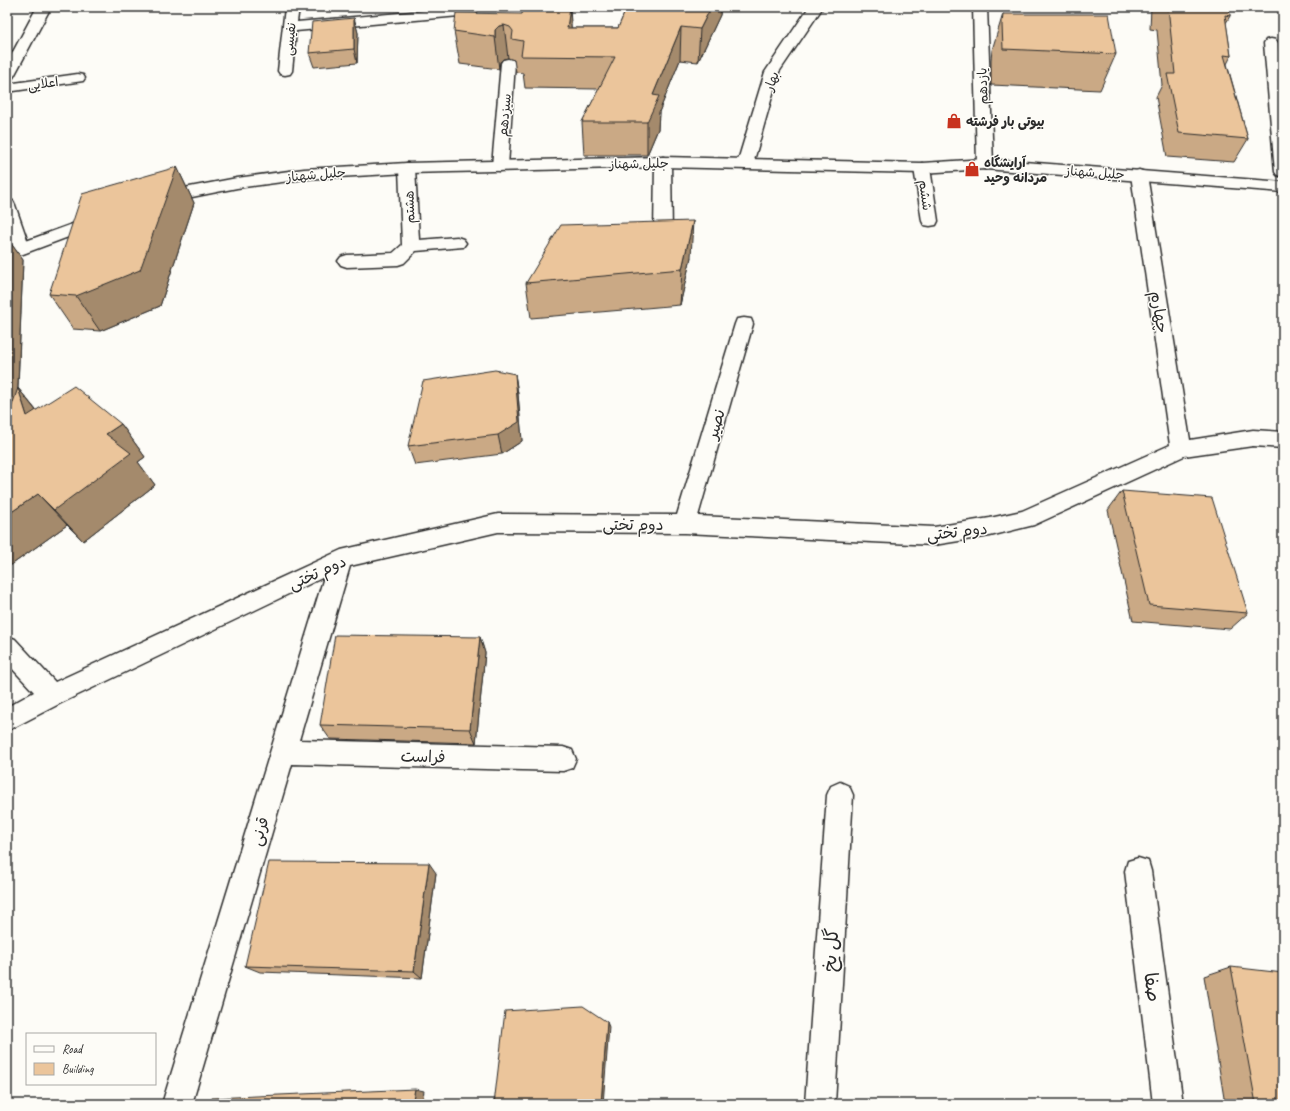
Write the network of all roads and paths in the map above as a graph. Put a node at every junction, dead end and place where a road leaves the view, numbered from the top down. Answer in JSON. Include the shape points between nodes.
{"nodes":[{"id":1,"x":44,"y":7,"type":"edge"},
{"id":2,"x":292,"y":7,"type":"edge"},
{"id":3,"x":816,"y":7,"type":"edge"},
{"id":4,"x":980,"y":7,"type":"edge"},
{"id":5,"x":470,"y":11,"type":"dead end"},
{"id":6,"x":290,"y":27,"type":"junction"},
{"id":7,"x":1271,"y":43,"type":"dead end"},
{"id":8,"x":508,"y":63,"type":"edge"},
{"id":9,"x":285,"y":71,"type":"dead end"},
{"id":10,"x":7,"y":76,"type":"edge"},
{"id":11,"x":78,"y":78,"type":"dead end"},
{"id":12,"x":7,"y":88,"type":"edge"},
{"id":13,"x":664,"y":162,"type":"junction"},
{"id":14,"x":745,"y":164,"type":"junction"},
{"id":15,"x":985,"y":164,"type":"junction"},
{"id":16,"x":500,"y":166,"type":"junction"},
{"id":17,"x":407,"y":168,"type":"junction"},
{"id":18,"x":922,"y":168,"type":"junction"},
{"id":19,"x":1283,"y":172,"type":"edge"},
{"id":20,"x":1139,"y":175,"type":"junction"},
{"id":21,"x":1283,"y":187,"type":"edge"},
{"id":22,"x":149,"y":203,"type":"edge"},
{"id":23,"x":7,"y":205,"type":"edge"},
{"id":24,"x":112,"y":214,"type":"edge"},
{"id":25,"x":930,"y":221,"type":"dead end"},
{"id":26,"x":662,"y":235,"type":"edge"},
{"id":27,"x":456,"y":243,"type":"dead end"},
{"id":28,"x":410,"y":246,"type":"junction"},
{"id":29,"x":14,"y":251,"type":"edge"},
{"id":30,"x":347,"y":261,"type":"dead end"},
{"id":31,"x":744,"y":324,"type":"dead end"},
{"id":32,"x":1283,"y":440,"type":"edge"},
{"id":33,"x":1181,"y":448,"type":"junction"},
{"id":34,"x":685,"y":524,"type":"junction"},
{"id":35,"x":341,"y":559,"type":"junction"},
{"id":36,"x":7,"y":646,"type":"edge"},
{"id":37,"x":52,"y":695,"type":"junction"},
{"id":38,"x":7,"y":720,"type":"edge"},
{"id":39,"x":282,"y":752,"type":"junction"},
{"id":40,"x":563,"y":759,"type":"dead end"},
{"id":41,"x":840,"y":795,"type":"dead end"},
{"id":42,"x":1138,"y":871,"type":"dead end"},
{"id":43,"x":177,"y":1104,"type":"edge"},
{"id":44,"x":820,"y":1104,"type":"edge"},
{"id":45,"x":1168,"y":1104,"type":"edge"}],
"edges":[{"from":1,"to":10,"type":"street"},
{"from":2,"to":6,"type":"street","name":"نفیسی"},
{"from":3,"to":14,"type":"street","name":"بهار","via":[[772,72]]},
{"from":4,"to":15,"type":"street","name":"یازدهم"},
{"from":5,"to":6,"type":"street"},
{"from":6,"to":9,"type":"street","name":"نفیسی"},
{"from":7,"to":19,"type":"street"},
{"from":8,"to":16,"type":"street","name":"سیزدهم"},
{"from":11,"to":12,"type":"lane","name":"اعلایی"},
{"from":13,"to":14,"type":"street","name":"جلیل شهناز"},
{"from":13,"to":16,"type":"street","name":"جلیل شهناز"},
{"from":13,"to":26,"type":"street"},
{"from":14,"to":18,"type":"street","name":"جلیل شهناز"},
{"from":15,"to":18,"type":"street","name":"جلیل شهناز"},
{"from":15,"to":20,"type":"street","name":"جلیل شهناز"},
{"from":16,"to":17,"type":"street","name":"جلیل شهناز"},
{"from":17,"to":22,"type":"street","name":"جلیل شهناز","via":[[304,174],[237,183],[179,194]]},
{"from":17,"to":28,"type":"street","name":"هشتم"},
{"from":18,"to":25,"type":"street","name":"ششم"},
{"from":20,"to":21,"type":"street","name":"جلیل شهناز"},
{"from":20,"to":33,"type":"street","name":"چهارم"},
{"from":23,"to":29,"type":"street"},
{"from":24,"to":29,"type":"street"},
{"from":27,"to":28,"type":"street"},
{"from":28,"to":30,"type":"street","via":[[398,259]]},
{"from":31,"to":34,"type":"street","name":"نصیر"},
{"from":32,"to":33,"type":"street","name":"دوم تختی","via":[[1253,438]]},
{"from":33,"to":34,"type":"street","name":"دوم تختی","via":[[1026,520],[990,528],[934,536]]},
{"from":34,"to":35,"type":"street","name":"دوم تختی","via":[[498,523]]},
{"from":35,"to":37,"type":"street","name":"دوم تختی"},
{"from":35,"to":39,"type":"street","name":"قرنی"},
{"from":36,"to":37,"type":"street"},
{"from":37,"to":38,"type":"street","name":"دوم تختی"},
{"from":39,"to":40,"type":"street","name":"فراست"},
{"from":39,"to":43,"type":"street","name":"قرنی"},
{"from":41,"to":44,"type":"street","name":"گل یخ"},
{"from":42,"to":45,"type":"street","name":"صفا"}]}
